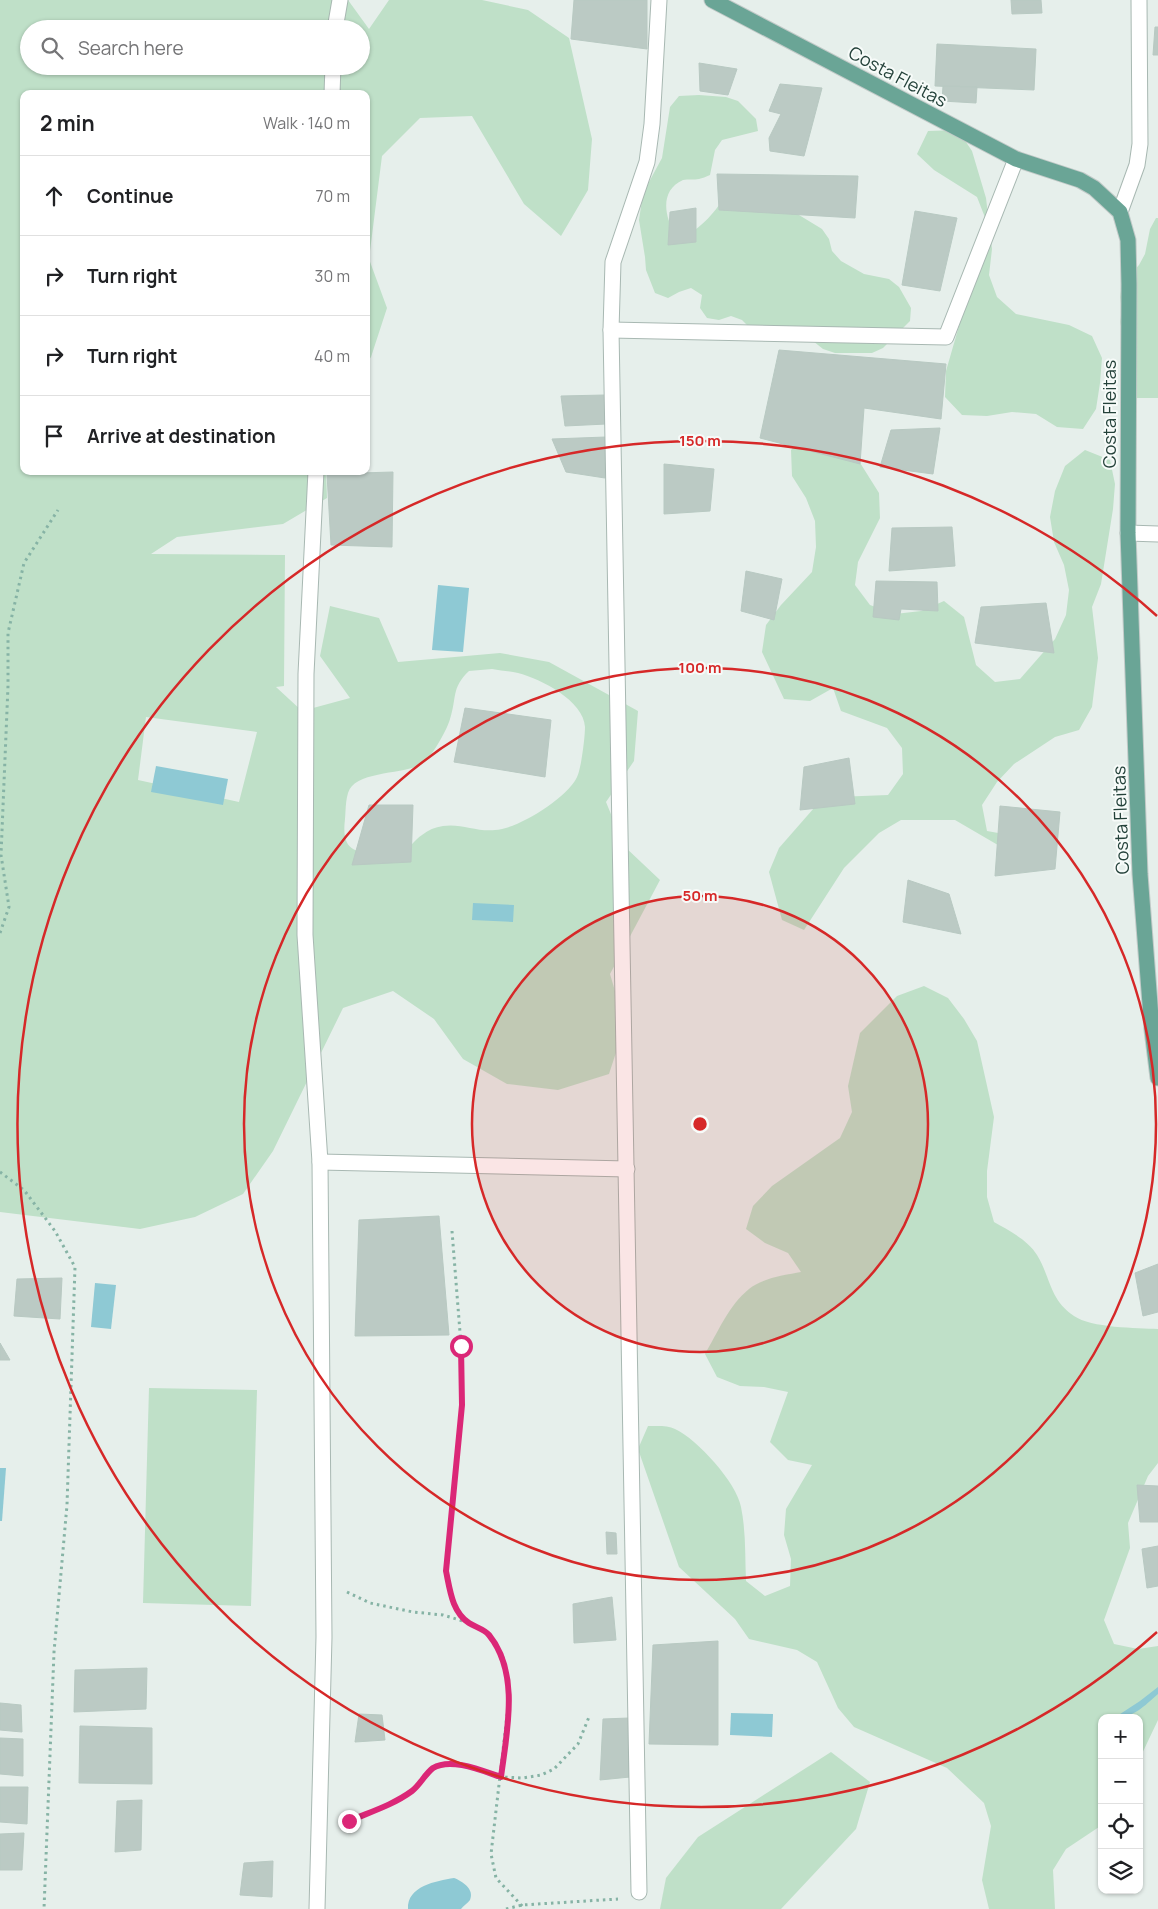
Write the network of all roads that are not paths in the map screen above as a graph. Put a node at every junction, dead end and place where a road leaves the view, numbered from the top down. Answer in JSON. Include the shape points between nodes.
{"nodes":[{"id":1,"x":340,"y":0,"type":"edge"},
{"id":2,"x":659,"y":0,"type":"edge"},
{"id":3,"x":712,"y":0,"type":"edge"},
{"id":4,"x":1139,"y":0,"type":"edge"},
{"id":5,"x":337,"y":20,"type":"edge"},
{"id":6,"x":333,"y":75,"type":"edge"},
{"id":7,"x":332,"y":90,"type":"edge"},
{"id":8,"x":1016,"y":159,"type":"junction"},
{"id":9,"x":1120,"y":212,"type":"junction"},
{"id":10,"x":611,"y":330,"type":"junction"},
{"id":11,"x":316,"y":475,"type":"edge"},
{"id":12,"x":1128,"y":533,"type":"junction"},
{"id":13,"x":1158,"y":534,"type":"edge"},
{"id":14,"x":1158,"y":1078,"type":"edge"},
{"id":15,"x":320,"y":1162,"type":"junction"},
{"id":16,"x":628,"y":1169,"type":"junction"},
{"id":17,"x":639,"y":1892,"type":"dead end"},
{"id":18,"x":317,"y":1909,"type":"edge"}],
"edges":[{"from":1,"to":5,"type":"street"},
{"from":2,"to":10,"type":"street","via":[[647,162],[613,262]]},
{"from":3,"to":8,"type":"main road","name":"Costa Fleitas"},
{"from":4,"to":9,"type":"street","via":[[1140,144],[1137,165]]},
{"from":6,"to":7,"type":"street"},
{"from":8,"to":9,"type":"main road","name":"Costa Fleitas","via":[[1080,180]]},
{"from":8,"to":10,"type":"street","via":[[946,336]]},
{"from":9,"to":12,"type":"main road","name":"Costa Fleitas","via":[[1128,240],[1130,284]]},
{"from":10,"to":16,"type":"street"},
{"from":11,"to":15,"type":"street","via":[[306,674],[305,935]]},
{"from":12,"to":13,"type":"street"},
{"from":12,"to":14,"type":"main road","name":"Costa Fleitas","via":[[1140,874]]},
{"from":15,"to":16,"type":"street"},
{"from":15,"to":18,"type":"street","via":[[324,1637]]},
{"from":16,"to":17,"type":"street"}]}
